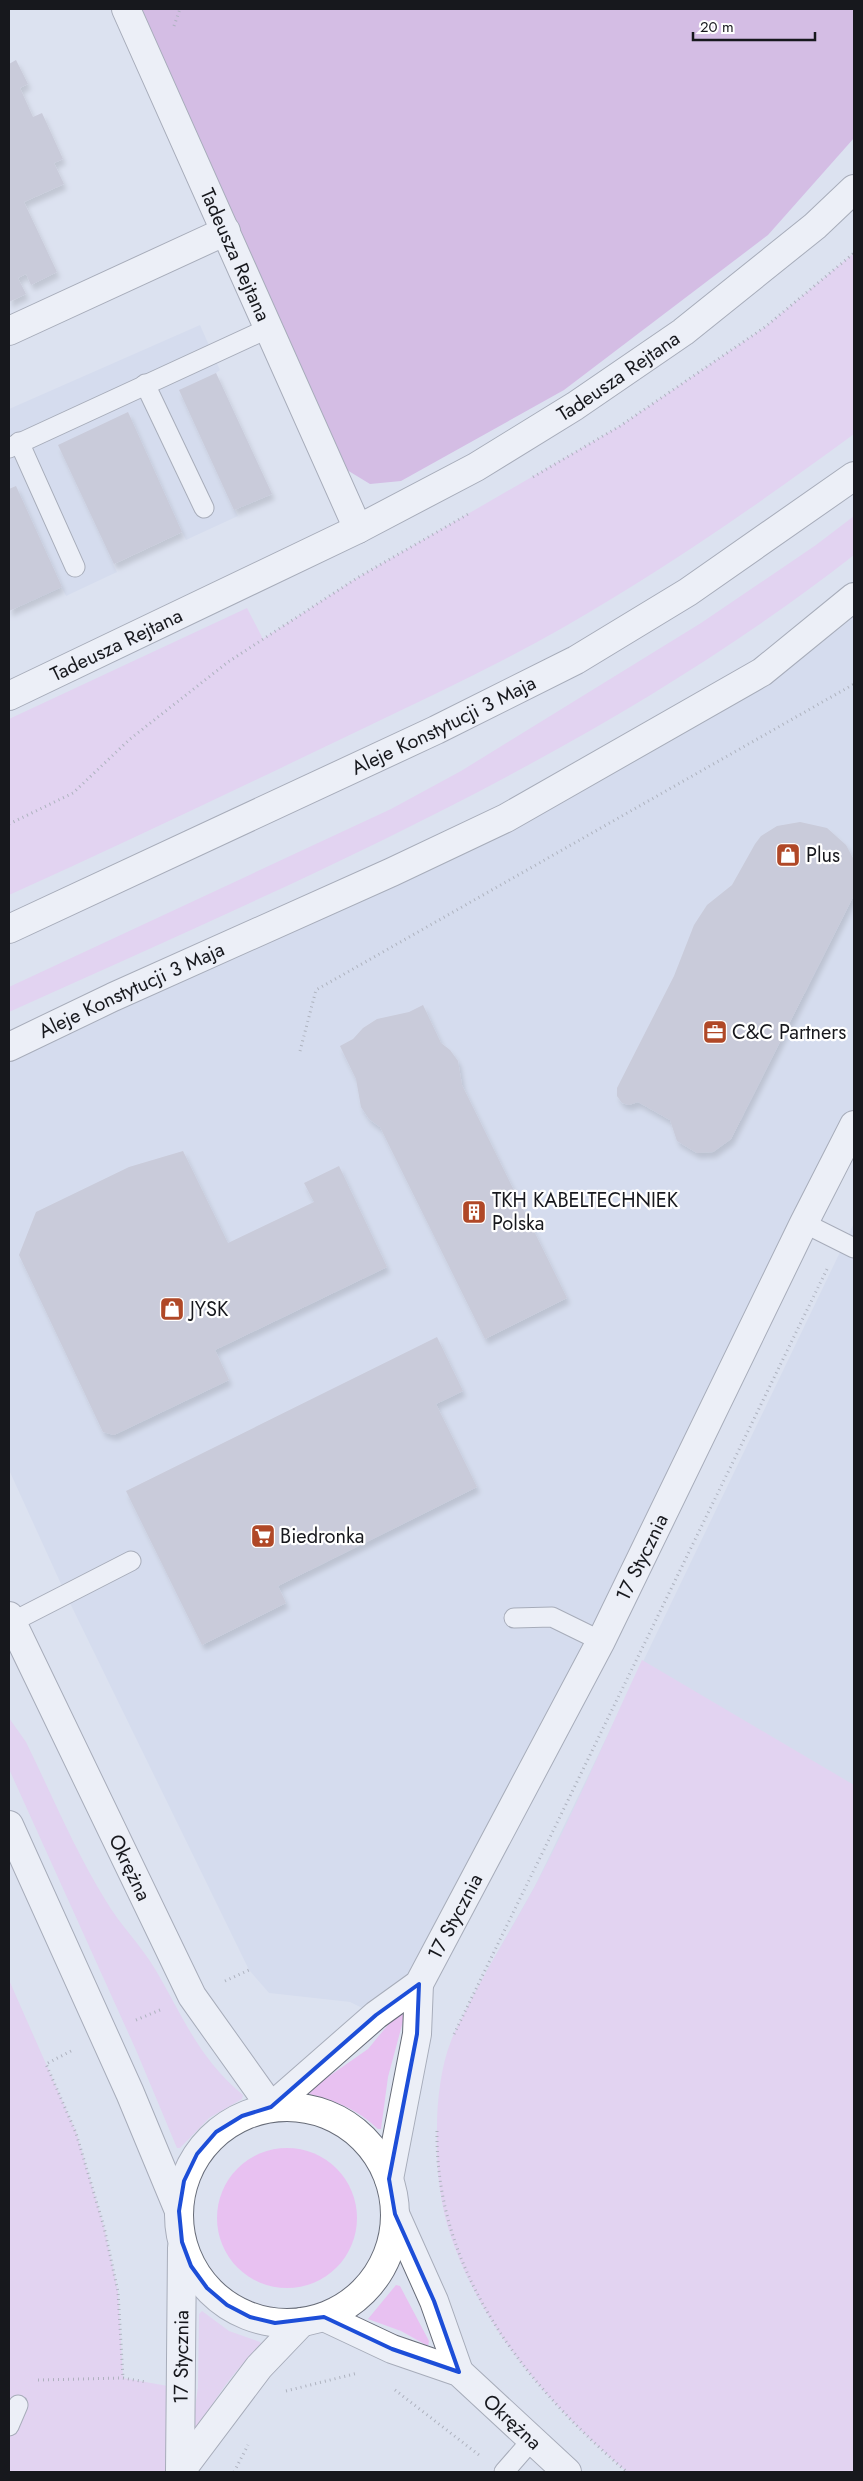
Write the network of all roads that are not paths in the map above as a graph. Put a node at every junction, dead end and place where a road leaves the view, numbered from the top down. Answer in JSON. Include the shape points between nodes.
{"nodes":[{"id":1,"x":126,"y":9,"type":"edge"},
{"id":2,"x":854,"y":189,"type":"edge"},
{"id":3,"x":226,"y":230,"type":"junction"},
{"id":4,"x":269,"y":328,"type":"junction"},
{"id":5,"x":9,"y":331,"type":"edge"},
{"id":6,"x":145,"y":384,"type":"junction"},
{"id":7,"x":14,"y":445,"type":"edge"},
{"id":8,"x":854,"y":476,"type":"edge"},
{"id":9,"x":204,"y":508,"type":"dead end"},
{"id":10,"x":358,"y":528,"type":"junction"},
{"id":11,"x":75,"y":567,"type":"dead end"},
{"id":12,"x":854,"y":597,"type":"edge"},
{"id":13,"x":9,"y":696,"type":"edge"},
{"id":14,"x":9,"y":929,"type":"edge"},
{"id":15,"x":9,"y":1047,"type":"edge"},
{"id":16,"x":854,"y":1125,"type":"edge"},
{"id":17,"x":804,"y":1223,"type":"junction"},
{"id":18,"x":847,"y":1244,"type":"edge"},
{"id":19,"x":131,"y":1561,"type":"dead end"},
{"id":20,"x":514,"y":1618,"type":"dead end"},
{"id":21,"x":10,"y":1620,"type":"edge"},
{"id":22,"x":601,"y":1641,"type":"junction"},
{"id":23,"x":9,"y":1825,"type":"edge"},
{"id":24,"x":419,"y":1984,"type":"junction"},
{"id":25,"x":271,"y":2107,"type":"junction"},
{"id":26,"x":389,"y":2178,"type":"junction"},
{"id":27,"x":179,"y":2211,"type":"junction"},
{"id":28,"x":395,"y":2214,"type":"junction"},
{"id":29,"x":182,"y":2242,"type":"junction"},
{"id":30,"x":313,"y":2319,"type":"junction"},
{"id":31,"x":459,"y":2372,"type":"junction"},
{"id":32,"x":18,"y":2405,"type":"dead end"},
{"id":33,"x":9,"y":2426,"type":"edge"},
{"id":34,"x":531,"y":2441,"type":"junction"},
{"id":35,"x":180,"y":2472,"type":"edge"},
{"id":36,"x":504,"y":2472,"type":"edge"},
{"id":37,"x":566,"y":2472,"type":"edge"}],
"edges":[{"from":1,"to":3,"type":"street","name":"Tadeusza Rejtana"},
{"from":2,"to":10,"type":"street","name":"Tadeusza Rejtana","via":[[815,226],[683,332],[576,406],[476,467]]},
{"from":3,"to":4,"type":"street","name":"Tadeusza Rejtana"},
{"from":3,"to":5,"type":"street"},
{"from":4,"to":6,"type":"lane"},
{"from":4,"to":10,"type":"street","name":"Tadeusza Rejtana"},
{"from":6,"to":7,"type":"lane"},
{"from":6,"to":9,"type":"lane"},
{"from":7,"to":11,"type":"lane"},
{"from":8,"to":14,"type":"street","name":"Aleje Konstytucji 3 Maja","via":[[688,592],[576,660],[436,730]]},
{"from":10,"to":13,"type":"street","name":"Tadeusza Rejtana"},
{"from":12,"to":15,"type":"street","name":"Aleje Konstytucji 3 Maja","via":[[762,672],[506,818]]},
{"from":16,"to":17,"type":"street","name":"17 Stycznia"},
{"from":17,"to":18,"type":"lane"},
{"from":17,"to":22,"type":"street","name":"17 Stycznia"},
{"from":19,"to":21,"type":"lane"},
{"from":20,"to":22,"type":"lane","via":[[552,1617]]},
{"from":21,"to":25,"type":"street","name":"Okrężna","via":[[192,1996]]},
{"from":22,"to":24,"type":"street","name":"17 Stycznia"},
{"from":23,"to":27,"type":"street","via":[[130,2093]]},
{"from":24,"to":25,"type":"street","name":"17 Stycznia","via":[[369,2021]]},
{"from":24,"to":26,"type":"street","name":"17 Stycznia","via":[[417,2034]]},
{"from":25,"to":26,"type":"street","via":[[308,2108],[343,2122],[370,2146]]},
{"from":25,"to":27,"type":"street","via":[[242,2116],[216,2132],[197,2154],[184,2181]]},
{"from":26,"to":28,"type":"street"},
{"from":27,"to":29,"type":"street"},
{"from":28,"to":30,"type":"street","via":[[390,2246],[376,2276],[354,2300]]},
{"from":28,"to":31,"type":"street","via":[[434,2301]]},
{"from":29,"to":30,"type":"street","via":[[191,2266],[207,2288],[227,2305],[250,2317],[275,2323]]},
{"from":29,"to":35,"type":"street","name":"17 Stycznia"},
{"from":30,"to":31,"type":"street","via":[[352,2328],[392,2349]]},
{"from":30,"to":35,"type":"street","name":"17 Stycznia","via":[[259,2367]]},
{"from":31,"to":34,"type":"street","name":"Okrężna"},
{"from":32,"to":33,"type":"lane"},
{"from":34,"to":36,"type":"lane"},
{"from":34,"to":37,"type":"street","name":"Okrężna"}]}
